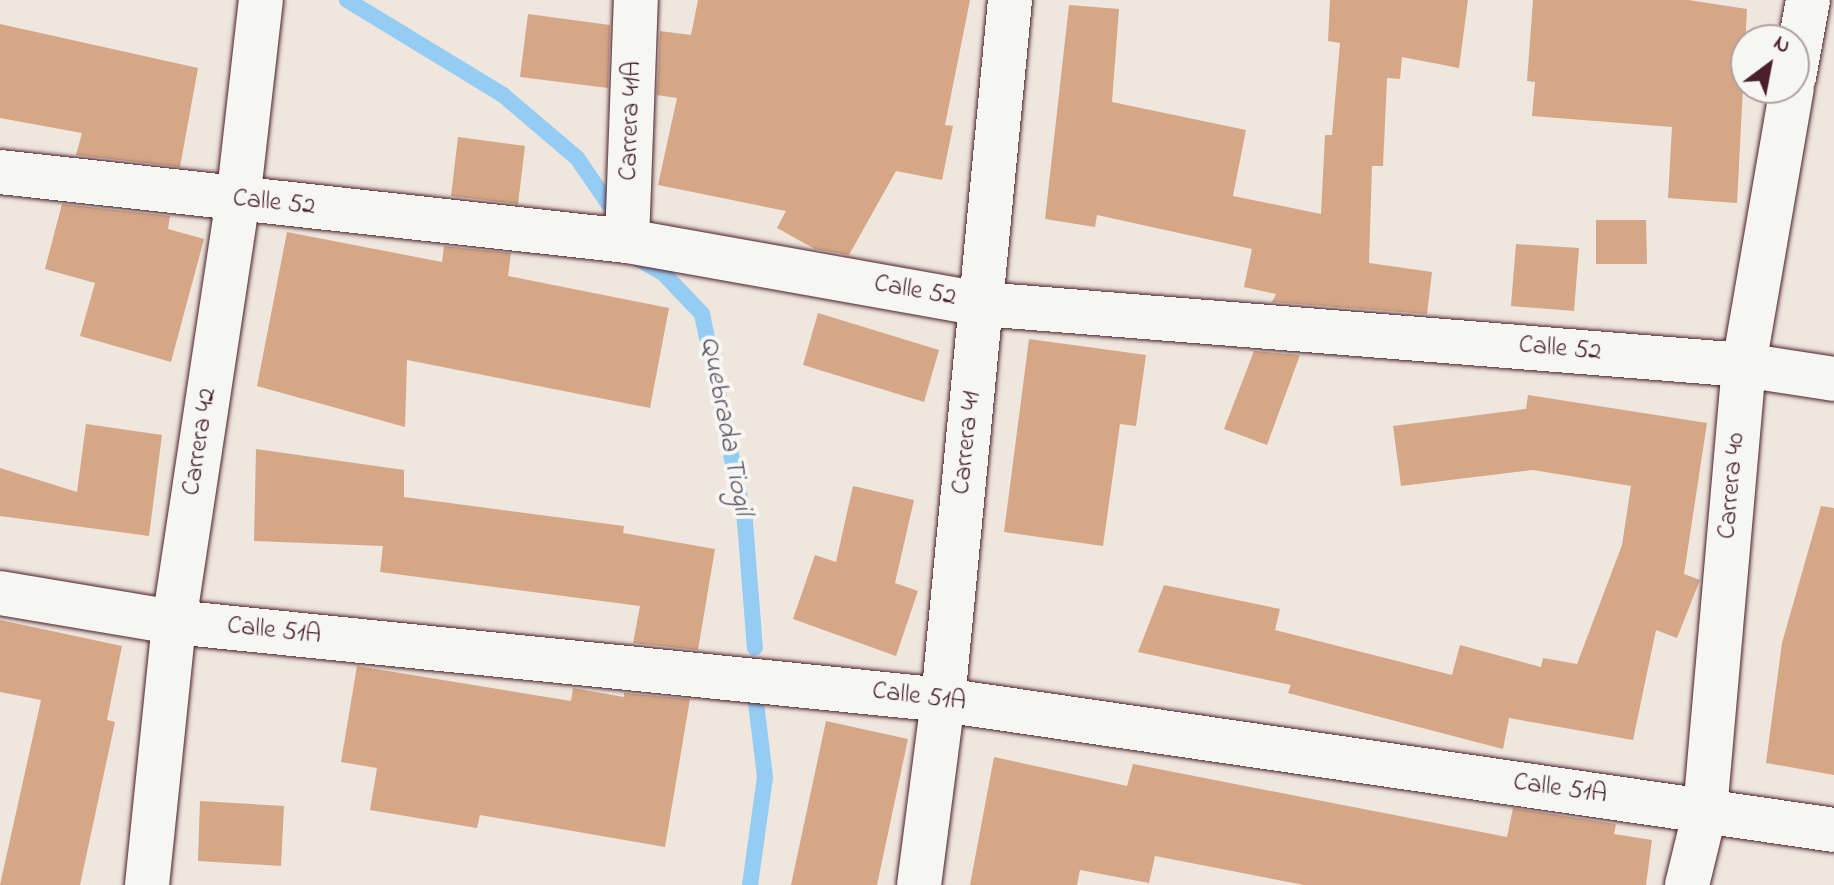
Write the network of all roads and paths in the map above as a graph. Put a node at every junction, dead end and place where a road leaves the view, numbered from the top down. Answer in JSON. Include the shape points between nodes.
{"nodes":[{"id":1,"x":261,"y":0,"type":"edge"},
{"id":2,"x":636,"y":0,"type":"edge"},
{"id":3,"x":1010,"y":0,"type":"edge"},
{"id":4,"x":1808,"y":0,"type":"edge"},
{"id":5,"x":1804,"y":24,"type":"edge"},
{"id":6,"x":1789,"y":104,"type":"edge"},
{"id":7,"x":0,"y":172,"type":"edge"},
{"id":8,"x":238,"y":201,"type":"junction"},
{"id":9,"x":627,"y":241,"type":"junction"},
{"id":10,"x":982,"y":304,"type":"junction"},
{"id":11,"x":1744,"y":365,"type":"junction"},
{"id":12,"x":1834,"y":379,"type":"edge"},
{"id":13,"x":0,"y":593,"type":"edge"},
{"id":14,"x":174,"y":622,"type":"junction"},
{"id":15,"x":943,"y":700,"type":"junction"},
{"id":16,"x":1705,"y":811,"type":"junction"},
{"id":17,"x":1834,"y":830,"type":"edge"},
{"id":18,"x":147,"y":885,"type":"edge"},
{"id":19,"x":919,"y":885,"type":"edge"},
{"id":20,"x":1687,"y":885,"type":"edge"}],
"edges":[{"from":1,"to":8,"type":"street","name":"Carrera 42"},
{"from":2,"to":9,"type":"street","name":"Carrera 41A"},
{"from":3,"to":10,"type":"street","name":"Carrera 41"},
{"from":4,"to":5,"type":"street"},
{"from":6,"to":11,"type":"street","name":"Carrera 40"},
{"from":7,"to":8,"type":"street","name":"Calle 52"},
{"from":8,"to":9,"type":"street","name":"Calle 52"},
{"from":8,"to":14,"type":"street","name":"Carrera 42"},
{"from":9,"to":10,"type":"street","name":"Calle 52"},
{"from":10,"to":11,"type":"street","name":"Calle 52"},
{"from":10,"to":15,"type":"street","name":"Carrera 41"},
{"from":11,"to":12,"type":"street","name":"Calle 52"},
{"from":11,"to":16,"type":"street","name":"Carrera 40"},
{"from":13,"to":14,"type":"street","name":"Calle 51A"},
{"from":14,"to":15,"type":"street","name":"Calle 51A"},
{"from":14,"to":18,"type":"street","name":"Carrera 42"},
{"from":15,"to":16,"type":"street","name":"Calle 51A"},
{"from":15,"to":19,"type":"street","name":"Carrera 41"},
{"from":16,"to":17,"type":"street","name":"Calle 51A"},
{"from":16,"to":20,"type":"street","name":"Carrera 40"}]}
